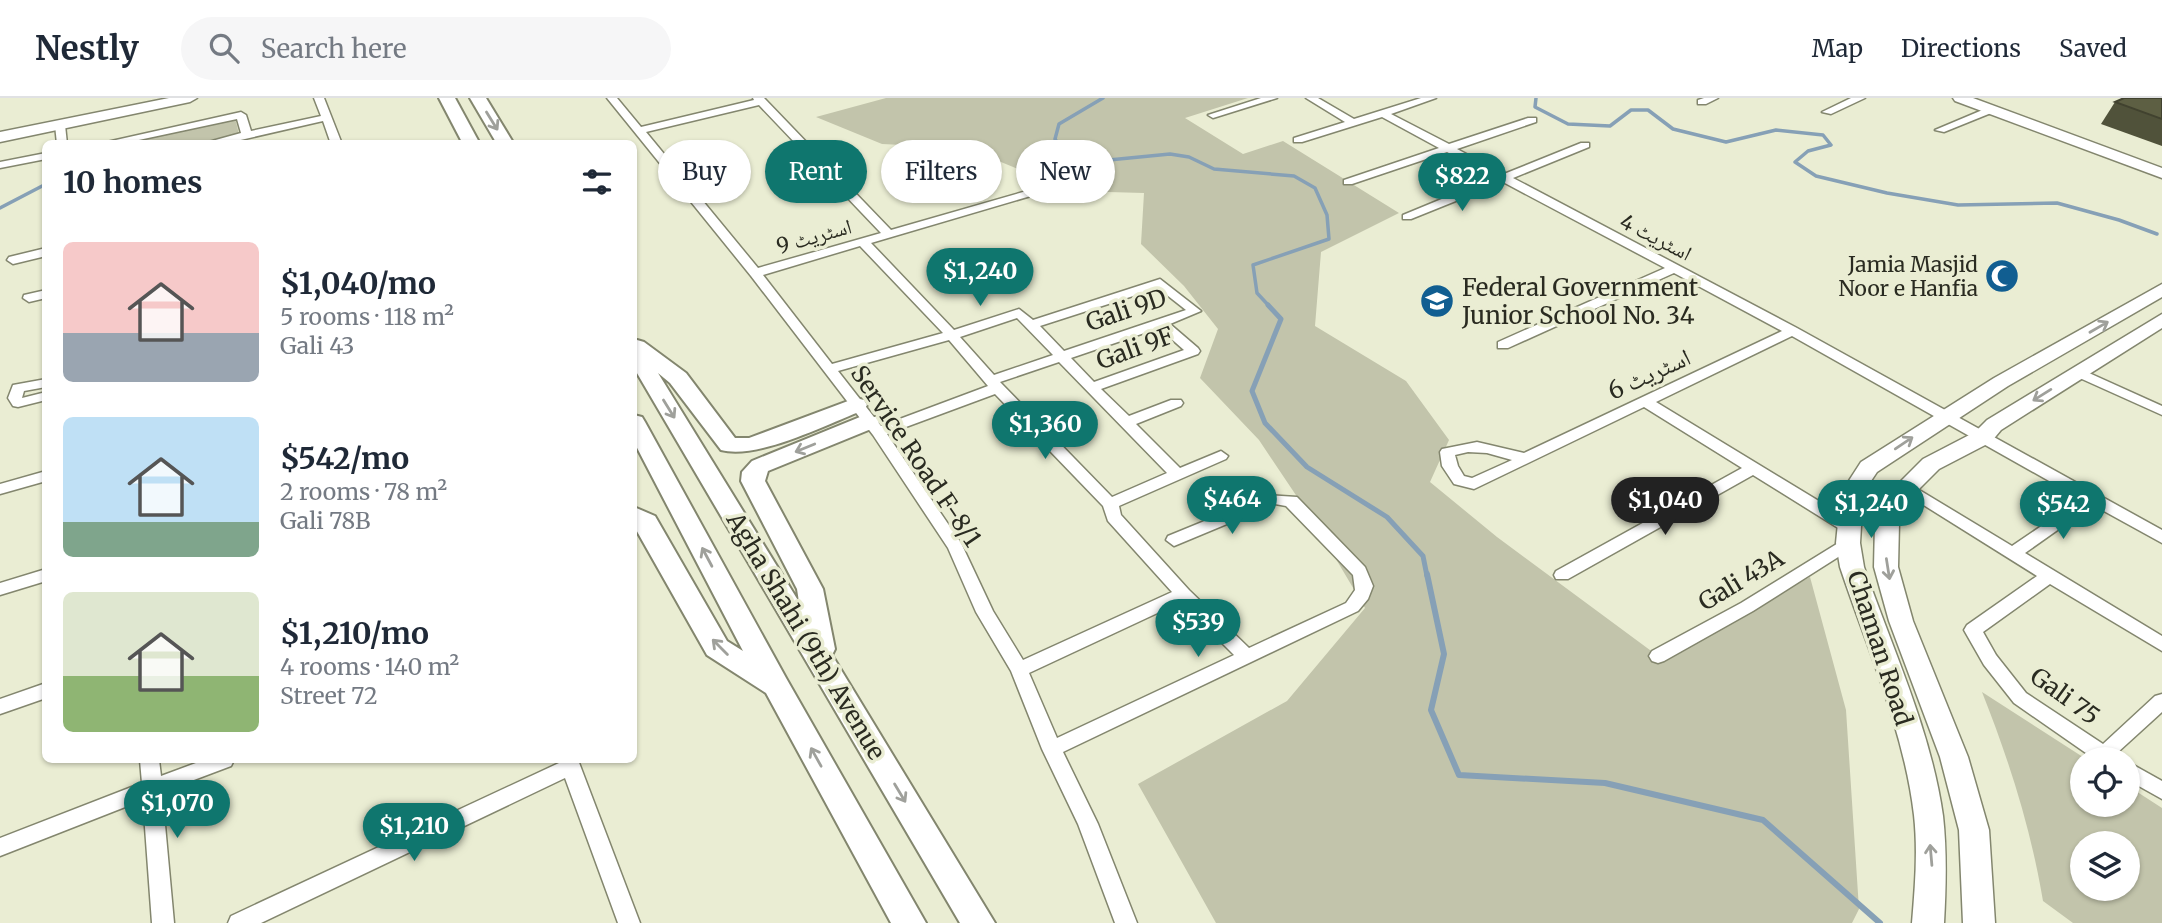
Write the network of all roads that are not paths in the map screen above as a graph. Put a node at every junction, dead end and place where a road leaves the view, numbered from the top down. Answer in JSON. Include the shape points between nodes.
{"nodes":[{"id":1,"x":145,"y":98,"type":"edge"},
{"id":2,"x":190,"y":98,"type":"edge"},
{"id":3,"x":319,"y":98,"type":"edge"},
{"id":4,"x":447,"y":98,"type":"edge"},
{"id":5,"x":478,"y":98,"type":"edge"},
{"id":6,"x":612,"y":98,"type":"edge"},
{"id":7,"x":1272,"y":98,"type":"edge"},
{"id":8,"x":1311,"y":98,"type":"edge"},
{"id":9,"x":1431,"y":98,"type":"edge"},
{"id":10,"x":1713,"y":98,"type":"edge"},
{"id":11,"x":1860,"y":98,"type":"edge"},
{"id":12,"x":1960,"y":98,"type":"edge"},
{"id":13,"x":760,"y":99,"type":"edge"},
{"id":14,"x":1702,"y":102,"type":"dead end"},
{"id":15,"x":1989,"y":104,"type":"edge"},
{"id":16,"x":1828,"y":112,"type":"dead end"},
{"id":17,"x":1384,"y":114,"type":"junction"},
{"id":18,"x":1213,"y":115,"type":"dead end"},
{"id":19,"x":328,"y":117,"type":"junction"},
{"id":20,"x":1532,"y":120,"type":"dead end"},
{"id":21,"x":1354,"y":123,"type":"junction"},
{"id":22,"x":60,"y":125,"type":"junction"},
{"id":23,"x":0,"y":127,"type":"edge"},
{"id":24,"x":1940,"y":130,"type":"dead end"},
{"id":25,"x":639,"y":131,"type":"junction"},
{"id":26,"x":247,"y":134,"type":"junction"},
{"id":27,"x":0,"y":137,"type":"edge"},
{"id":28,"x":2082,"y":138,"type":"junction"},
{"id":29,"x":62,"y":140,"type":"edge"},
{"id":30,"x":121,"y":140,"type":"edge"},
{"id":31,"x":222,"y":140,"type":"edge"},
{"id":32,"x":336,"y":140,"type":"edge"},
{"id":33,"x":470,"y":140,"type":"edge"},
{"id":34,"x":504,"y":140,"type":"edge"},
{"id":35,"x":1298,"y":140,"type":"dead end"},
{"id":36,"x":1585,"y":145,"type":"dead end"},
{"id":37,"x":1448,"y":148,"type":"junction"},
{"id":38,"x":42,"y":157,"type":"edge"},
{"id":39,"x":2162,"y":162,"type":"edge"},
{"id":40,"x":0,"y":165,"type":"edge"},
{"id":41,"x":2162,"y":173,"type":"edge"},
{"id":42,"x":1505,"y":177,"type":"junction"},
{"id":43,"x":1348,"y":182,"type":"dead end"},
{"id":44,"x":1016,"y":196,"type":"edge"},
{"id":45,"x":1407,"y":217,"type":"dead end"},
{"id":46,"x":888,"y":233,"type":"junction"},
{"id":47,"x":863,"y":242,"type":"junction"},
{"id":48,"x":42,"y":253,"type":"edge"},
{"id":49,"x":13,"y":260,"type":"dead end"},
{"id":50,"x":1676,"y":268,"type":"junction"},
{"id":51,"x":755,"y":272,"type":"junction"},
{"id":52,"x":2162,"y":289,"type":"edge"},
{"id":53,"x":42,"y":294,"type":"edge"},
{"id":54,"x":29,"y":298,"type":"dead end"},
{"id":55,"x":2162,"y":320,"type":"edge"},
{"id":56,"x":1160,"y":322,"type":"junction"},
{"id":57,"x":1031,"y":325,"type":"junction"},
{"id":58,"x":1792,"y":331,"type":"junction"},
{"id":59,"x":952,"y":335,"type":"junction"},
{"id":60,"x":637,"y":345,"type":"edge"},
{"id":61,"x":1503,"y":345,"type":"dead end"},
{"id":62,"x":637,"y":356,"type":"edge"},
{"id":63,"x":1063,"y":357,"type":"junction"},
{"id":64,"x":829,"y":369,"type":"junction"},
{"id":65,"x":2078,"y":372,"type":"junction"},
{"id":66,"x":42,"y":384,"type":"edge"},
{"id":67,"x":995,"y":384,"type":"junction"},
{"id":68,"x":1093,"y":387,"type":"junction"},
{"id":69,"x":42,"y":397,"type":"edge"},
{"id":70,"x":1646,"y":402,"type":"junction"},
{"id":71,"x":1176,"y":403,"type":"dead end"},
{"id":72,"x":2162,"y":411,"type":"edge"},
{"id":73,"x":1944,"y":417,"type":"junction"},
{"id":74,"x":867,"y":420,"type":"junction"},
{"id":75,"x":1127,"y":422,"type":"junction"},
{"id":76,"x":637,"y":428,"type":"edge"},
{"id":77,"x":1983,"y":437,"type":"junction"},
{"id":78,"x":1221,"y":456,"type":"dead end"},
{"id":79,"x":1525,"y":459,"type":"junction"},
{"id":80,"x":1752,"y":469,"type":"junction"},
{"id":81,"x":1179,"y":476,"type":"junction"},
{"id":82,"x":42,"y":477,"type":"edge"},
{"id":83,"x":0,"y":489,"type":"edge"},
{"id":84,"x":1906,"y":489,"type":"junction"},
{"id":85,"x":2093,"y":498,"type":"junction"},
{"id":86,"x":1111,"y":504,"type":"junction"},
{"id":87,"x":637,"y":517,"type":"edge"},
{"id":88,"x":1849,"y":535,"type":"junction"},
{"id":89,"x":2162,"y":536,"type":"edge"},
{"id":90,"x":1174,"y":540,"type":"dead end"},
{"id":91,"x":2013,"y":553,"type":"junction"},
{"id":92,"x":1562,"y":575,"type":"dead end"},
{"id":93,"x":42,"y":576,"type":"edge"},
{"id":94,"x":2050,"y":576,"type":"junction"},
{"id":95,"x":0,"y":589,"type":"edge"},
{"id":96,"x":1183,"y":594,"type":"junction"},
{"id":97,"x":2159,"y":637,"type":"edge"},
{"id":98,"x":1658,"y":656,"type":"dead end"},
{"id":99,"x":1247,"y":657,"type":"junction"},
{"id":100,"x":824,"y":665,"type":"junction"},
{"id":101,"x":1019,"y":670,"type":"junction"},
{"id":102,"x":776,"y":685,"type":"junction"},
{"id":103,"x":42,"y":692,"type":"edge"},
{"id":104,"x":2162,"y":701,"type":"edge"},
{"id":105,"x":0,"y":706,"type":"edge"},
{"id":106,"x":2093,"y":747,"type":"edge"},
{"id":107,"x":2118,"y":747,"type":"edge"},
{"id":108,"x":1052,"y":750,"type":"junction"},
{"id":109,"x":150,"y":763,"type":"edge"},
{"id":110,"x":217,"y":763,"type":"edge"},
{"id":111,"x":568,"y":763,"type":"edge"},
{"id":112,"x":570,"y":763,"type":"edge"},
{"id":113,"x":2140,"y":777,"type":"edge"},
{"id":114,"x":152,"y":787,"type":"junction"},
{"id":115,"x":2162,"y":791,"type":"edge"},
{"id":116,"x":0,"y":847,"type":"edge"},
{"id":117,"x":163,"y":923,"type":"edge"},
{"id":118,"x":239,"y":923,"type":"edge"},
{"id":119,"x":629,"y":923,"type":"edge"},
{"id":120,"x":909,"y":923,"type":"edge"},
{"id":121,"x":978,"y":923,"type":"edge"},
{"id":122,"x":1126,"y":923,"type":"edge"},
{"id":123,"x":1928,"y":923,"type":"edge"},
{"id":124,"x":1979,"y":923,"type":"edge"}],
"edges":[{"from":1,"to":23,"type":"street"},
{"from":2,"to":22,"type":"main road"},
{"from":3,"to":19,"type":"street"},
{"from":4,"to":33,"type":"main road"},
{"from":5,"to":34,"type":"main road","one_way":true},
{"from":6,"to":25,"type":"street","name":"Service Road F-8/1"},
{"from":7,"to":18,"type":"street"},
{"from":8,"to":21,"type":"street"},
{"from":9,"to":17,"type":"street"},
{"from":10,"to":14,"type":"street"},
{"from":11,"to":16,"type":"street"},
{"from":12,"to":15,"type":"street"},
{"from":13,"to":25,"type":"street"},
{"from":13,"to":46,"type":"street"},
{"from":15,"to":24,"type":"street"},
{"from":15,"to":28,"type":"street"},
{"from":17,"to":21,"type":"street"},
{"from":17,"to":37,"type":"street","name":"اسٹریٹ 4"},
{"from":19,"to":26,"type":"street"},
{"from":19,"to":32,"type":"street"},
{"from":20,"to":37,"type":"street"},
{"from":21,"to":35,"type":"street"},
{"from":22,"to":27,"type":"main road"},
{"from":22,"to":29,"type":"street"},
{"from":25,"to":51,"type":"street","name":"Service Road F-8/1"},
{"from":26,"to":30,"type":"street","via":[[241,114]]},
{"from":26,"to":31,"type":"street"},
{"from":28,"to":39,"type":"street"},
{"from":28,"to":41,"type":"street"},
{"from":36,"to":42,"type":"street"},
{"from":37,"to":42,"type":"street","name":"اسٹریٹ 4"},
{"from":37,"to":43,"type":"street"},
{"from":38,"to":40,"type":"street"},
{"from":42,"to":45,"type":"street"},
{"from":42,"to":50,"type":"street","name":"اسٹریٹ 4"},
{"from":44,"to":46,"type":"street","name":"اسٹریٹ 9"},
{"from":46,"to":47,"type":"street","name":"اسٹریٹ 9"},
{"from":47,"to":51,"type":"street","name":"اسٹریٹ 9"},
{"from":47,"to":59,"type":"street"},
{"from":48,"to":49,"type":"street"},
{"from":50,"to":58,"type":"street","name":"اسٹریٹ 4"},
{"from":50,"to":61,"type":"street"},
{"from":51,"to":64,"type":"street","name":"Service Road F-8/1"},
{"from":73,"to":52,"type":"street","name":"Chaman Road","one_way":true},
{"from":53,"to":54,"type":"street"},
{"from":55,"to":65,"type":"street","name":"Chaman Road"},
{"from":56,"to":57,"type":"street","name":"Gali 9D","via":[[1195,311],[1160,283]]},
{"from":56,"to":63,"type":"street","name":"Gali 9D"},
{"from":56,"to":68,"type":"street","name":"Gali 9F","via":[[1193,351]]},
{"from":57,"to":59,"type":"street","via":[[1019,313]]},
{"from":57,"to":63,"type":"street"},
{"from":58,"to":70,"type":"street","name":"اسٹریٹ 6"},
{"from":58,"to":73,"type":"street","name":"اسٹریٹ 4"},
{"from":59,"to":64,"type":"street"},
{"from":59,"to":67,"type":"street"},
{"from":60,"to":74,"type":"main road","via":[[678,377],[729,444],[751,445]]},
{"from":62,"to":100,"type":"main road","name":"Agha Shahi (9th) Avenue","one_way":true},
{"from":63,"to":67,"type":"street","name":"Gali 9D"},
{"from":63,"to":68,"type":"street"},
{"from":64,"to":74,"type":"street","name":"Service Road F-8/1"},
{"from":65,"to":72,"type":"street"},
{"from":65,"to":77,"type":"street","name":"Chaman Road","one_way":true,"via":[[1994,425]]},
{"from":66,"to":69,"type":"street","via":[[18,388],[15,398],[18,403]]},
{"from":67,"to":74,"type":"street","name":"Gali 9D"},
{"from":67,"to":86,"type":"street"},
{"from":68,"to":75,"type":"street"},
{"from":70,"to":79,"type":"street","name":"اسٹریٹ 6"},
{"from":70,"to":80,"type":"street"},
{"from":71,"to":75,"type":"street"},
{"from":73,"to":77,"type":"street","name":"اسٹریٹ 4"},
{"from":88,"to":73,"type":"street","name":"Chaman Road","one_way":true,"via":[[1852,493],[1869,467]]},
{"from":74,"to":100,"type":"main road","one_way":true,"via":[[754,472],[753,481],[810,589]]},
{"from":74,"to":101,"type":"street","name":"Service Road F-8/1","via":[[955,547]]},
{"from":75,"to":81,"type":"street"},
{"from":102,"to":76,"type":"main road","name":"Agha Shahi (9th) Avenue","one_way":true},
{"from":77,"to":84,"type":"street","name":"Chaman Road","via":[[1931,464]]},
{"from":77,"to":85,"type":"street","name":"اسٹریٹ 4"},
{"from":78,"to":81,"type":"street"},
{"from":79,"to":79,"type":"street","name":"اسٹریٹ 6","via":[[1487,446],[1464,446],[1447,453],[1459,480],[1474,484]]},
{"from":80,"to":88,"type":"street"},
{"from":80,"to":92,"type":"street"},
{"from":81,"to":86,"type":"street"},
{"from":82,"to":83,"type":"street"},
{"from":84,"to":91,"type":"street"},
{"from":84,"to":124,"type":"street","name":"Chaman Road","one_way":true,"via":[[1887,523],[1886,567],[1901,621],[1954,757],[1974,830]]},
{"from":85,"to":89,"type":"street","name":"اسٹریٹ 4"},
{"from":85,"to":91,"type":"street"},
{"from":86,"to":96,"type":"street","via":[[1114,517]]},
{"from":102,"to":87,"type":"main road","one_way":true,"via":[[717,648],[646,522]]},
{"from":88,"to":98,"type":"street","name":"Gali 43A","via":[[1747,607]]},
{"from":123,"to":88,"type":"street","name":"Chaman Road","one_way":true,"via":[[1932,874],[1926,801],[1904,719],[1852,567]]},
{"from":90,"to":99,"type":"street","via":[[1282,499],[1291,501],[1365,580],[1365,593],[1352,607]]},
{"from":91,"to":94,"type":"street"},
{"from":93,"to":95,"type":"street"},
{"from":94,"to":97,"type":"street"},
{"from":94,"to":106,"type":"street","name":"Gali 75","via":[[1973,630],[2020,698]]},
{"from":96,"to":99,"type":"street"},
{"from":96,"to":101,"type":"street"},
{"from":99,"to":108,"type":"street"},
{"from":100,"to":121,"type":"main road","name":"Agha Shahi (9th) Avenue","one_way":true},
{"from":101,"to":108,"type":"street","name":"Service Road F-8/1"},
{"from":120,"to":102,"type":"main road","name":"Agha Shahi (9th) Avenue","one_way":true},
{"from":103,"to":105,"type":"street"},
{"from":104,"to":107,"type":"street"},
{"from":108,"to":122,"type":"street","name":"Service Road F-8/1","via":[[1088,824]]},
{"from":109,"to":114,"type":"street"},
{"from":110,"to":114,"type":"street"},
{"from":111,"to":118,"type":"street"},
{"from":112,"to":119,"type":"street"},
{"from":113,"to":115,"type":"street"},
{"from":114,"to":116,"type":"street"},
{"from":114,"to":117,"type":"street"}]}
